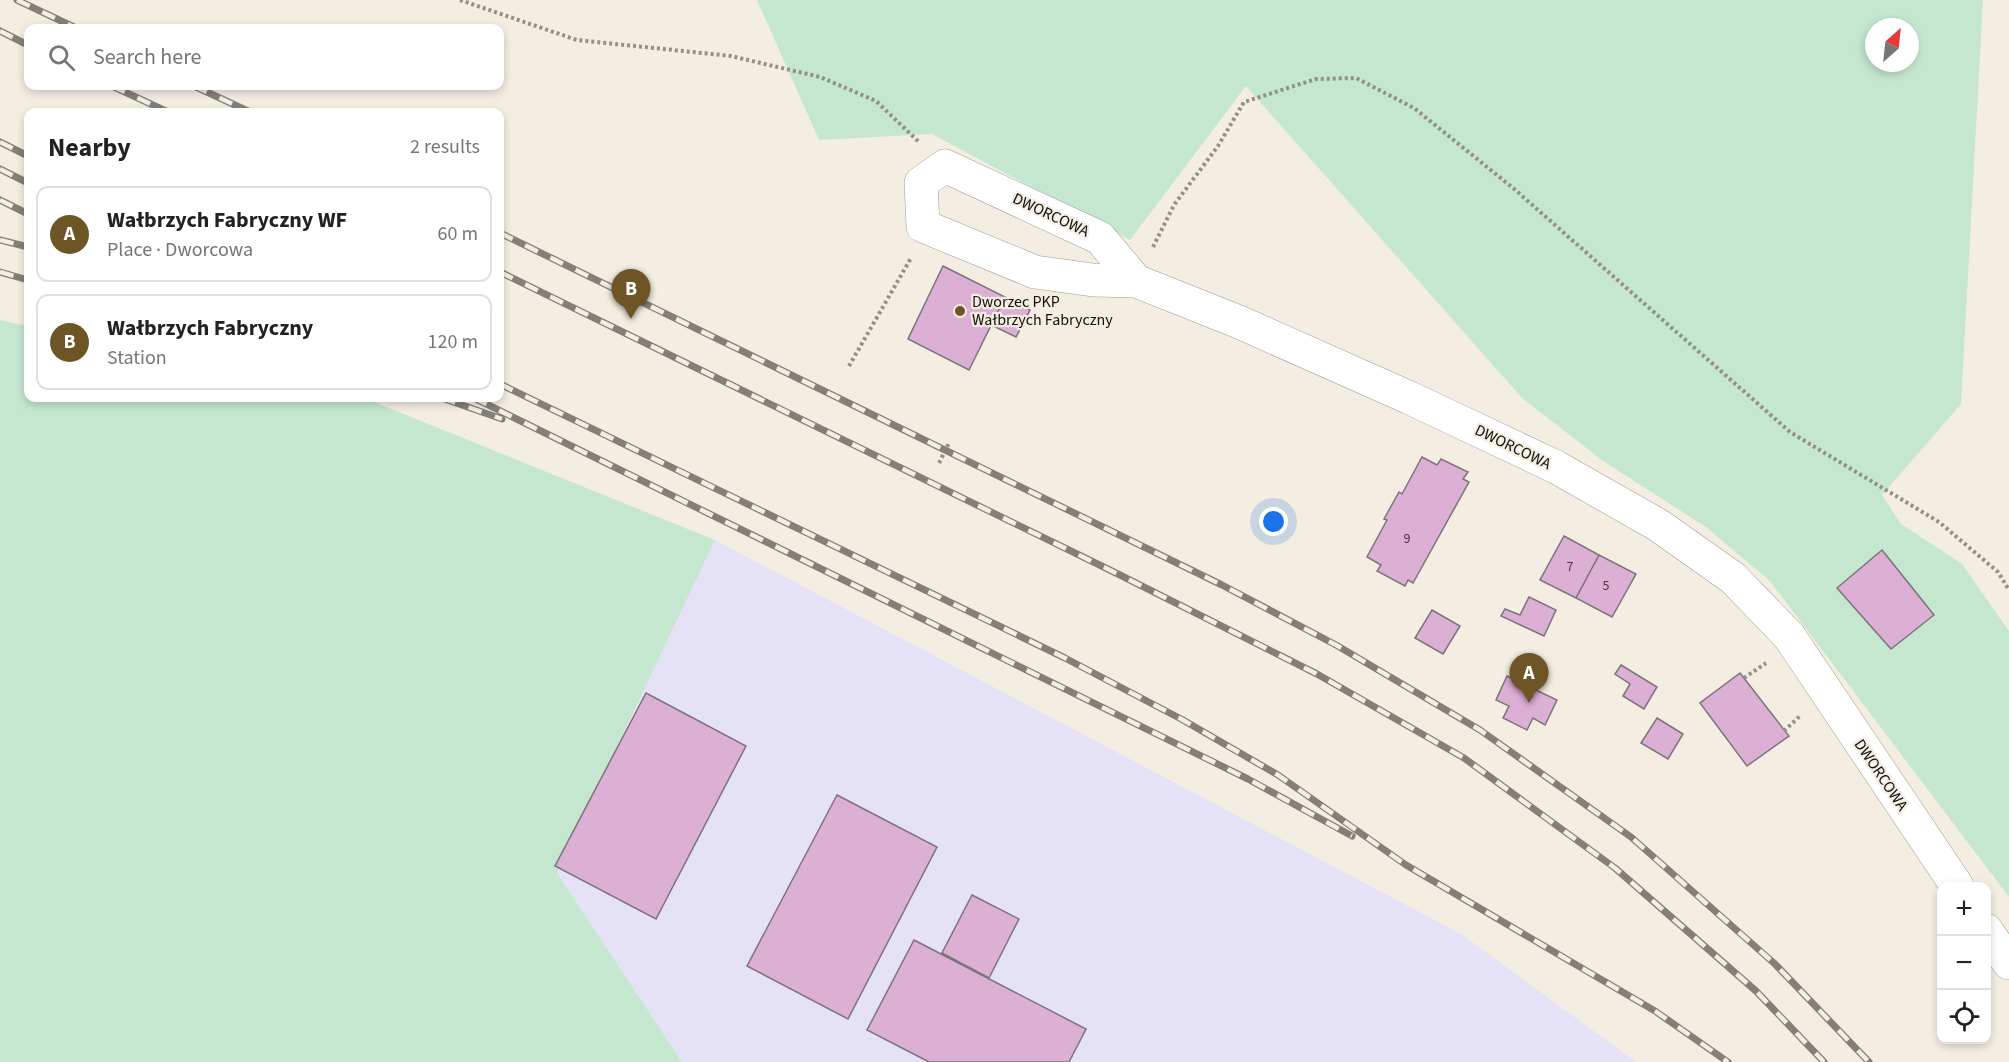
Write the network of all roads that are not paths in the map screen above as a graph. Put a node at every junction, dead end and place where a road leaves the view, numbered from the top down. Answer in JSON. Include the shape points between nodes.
{"nodes":[{"id":1,"x":1136,"y":281,"type":"junction"},
{"id":2,"x":1954,"y":882,"type":"edge"},
{"id":3,"x":1990,"y":936,"type":"edge"},
{"id":4,"x":2009,"y":963,"type":"edge"}],
"edges":[{"from":1,"to":1,"type":"street","name":"DWORCOWA","via":[[1100,238],[945,166],[921,183],[923,226],[1035,272]]},
{"from":1,"to":2,"type":"street","name":"DWORCOWA","via":[[1239,322],[1556,467],[1658,525],[1733,578],[1789,636]]},
{"from":3,"to":4,"type":"street"}]}
